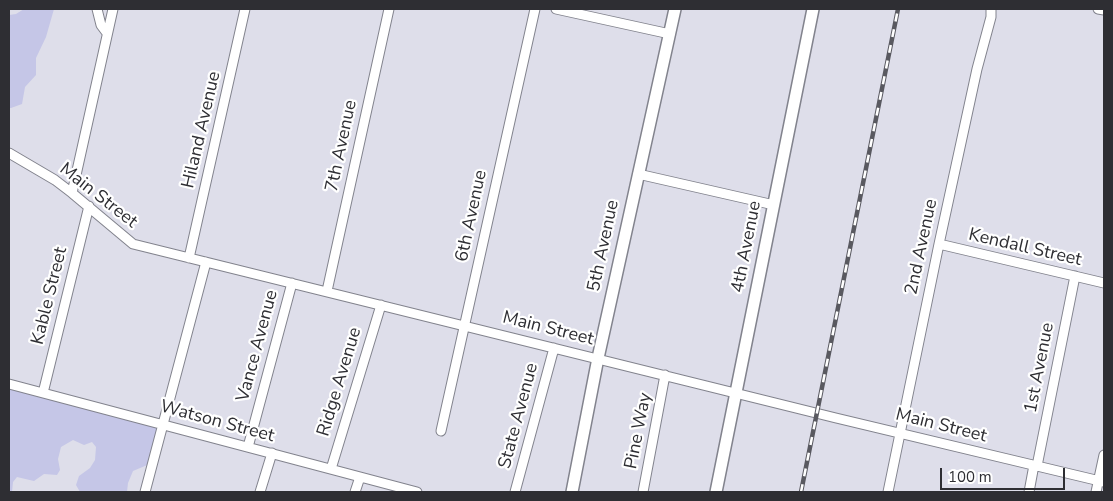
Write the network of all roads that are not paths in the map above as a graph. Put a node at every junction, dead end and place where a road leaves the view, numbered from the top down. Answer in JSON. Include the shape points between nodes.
{"nodes":[{"id":1,"x":97,"y":9,"type":"edge"},
{"id":2,"x":113,"y":9,"type":"edge"},
{"id":3,"x":246,"y":9,"type":"edge"},
{"id":4,"x":389,"y":9,"type":"edge"},
{"id":5,"x":535,"y":9,"type":"edge"},
{"id":6,"x":556,"y":9,"type":"edge"},
{"id":7,"x":675,"y":9,"type":"edge"},
{"id":8,"x":813,"y":9,"type":"edge"},
{"id":9,"x":991,"y":9,"type":"edge"},
{"id":10,"x":1098,"y":9,"type":"edge"},
{"id":11,"x":1104,"y":10,"type":"edge"},
{"id":12,"x":107,"y":33,"type":"junction"},
{"id":13,"x":670,"y":34,"type":"junction"},
{"id":14,"x":9,"y":153,"type":"edge"},
{"id":15,"x":638,"y":174,"type":"junction"},
{"id":16,"x":72,"y":193,"type":"junction"},
{"id":17,"x":774,"y":205,"type":"junction"},
{"id":18,"x":88,"y":206,"type":"junction"},
{"id":19,"x":939,"y":244,"type":"junction"},
{"id":20,"x":189,"y":258,"type":"junction"},
{"id":21,"x":206,"y":262,"type":"junction"},
{"id":22,"x":1075,"y":276,"type":"junction"},
{"id":23,"x":292,"y":283,"type":"junction"},
{"id":24,"x":1104,"y":283,"type":"edge"},
{"id":25,"x":326,"y":291,"type":"junction"},
{"id":26,"x":381,"y":304,"type":"junction"},
{"id":27,"x":465,"y":325,"type":"junction"},
{"id":28,"x":554,"y":348,"type":"junction"},
{"id":29,"x":598,"y":358,"type":"junction"},
{"id":30,"x":665,"y":375,"type":"junction"},
{"id":31,"x":9,"y":384,"type":"edge"},
{"id":32,"x":736,"y":392,"type":"junction"},
{"id":33,"x":43,"y":393,"type":"junction"},
{"id":34,"x":163,"y":425,"type":"junction"},
{"id":35,"x":441,"y":431,"type":"dead end"},
{"id":36,"x":900,"y":433,"type":"junction"},
{"id":37,"x":248,"y":447,"type":"junction"},
{"id":38,"x":272,"y":453,"type":"junction"},
{"id":39,"x":1104,"y":455,"type":"edge"},
{"id":40,"x":1035,"y":465,"type":"junction"},
{"id":41,"x":331,"y":469,"type":"junction"},
{"id":42,"x":360,"y":477,"type":"junction"},
{"id":43,"x":1101,"y":481,"type":"edge"},
{"id":44,"x":145,"y":492,"type":"edge"},
{"id":45,"x":260,"y":492,"type":"edge"},
{"id":46,"x":355,"y":492,"type":"edge"},
{"id":47,"x":418,"y":492,"type":"edge"},
{"id":48,"x":515,"y":492,"type":"edge"},
{"id":49,"x":572,"y":492,"type":"edge"},
{"id":50,"x":643,"y":492,"type":"edge"},
{"id":51,"x":716,"y":492,"type":"edge"},
{"id":52,"x":888,"y":492,"type":"edge"},
{"id":53,"x":1029,"y":492,"type":"edge"},
{"id":54,"x":1096,"y":492,"type":"edge"}],
"edges":[{"from":1,"to":12,"type":"street"},
{"from":2,"to":12,"type":"street"},
{"from":3,"to":20,"type":"street","name":"Hiland Avenue"},
{"from":4,"to":25,"type":"street","name":"7th Avenue"},
{"from":5,"to":27,"type":"street","name":"6th Avenue"},
{"from":6,"to":13,"type":"street"},
{"from":7,"to":13,"type":"main road","name":"5th Avenue"},
{"from":8,"to":17,"type":"main road","name":"4th Avenue"},
{"from":9,"to":19,"type":"street","name":"2nd Avenue"},
{"from":10,"to":11,"type":"street"},
{"from":12,"to":16,"type":"street"},
{"from":13,"to":15,"type":"main road","name":"5th Avenue"},
{"from":14,"to":16,"type":"street","name":"Main Street"},
{"from":15,"to":17,"type":"street"},
{"from":15,"to":29,"type":"main road","name":"5th Avenue"},
{"from":16,"to":18,"type":"street","name":"Main Street"},
{"from":17,"to":32,"type":"main road","name":"4th Avenue"},
{"from":18,"to":20,"type":"street","name":"Main Street","via":[[133,244]]},
{"from":18,"to":33,"type":"street","name":"Kable Street"},
{"from":19,"to":22,"type":"street","name":"Kendall Street"},
{"from":19,"to":36,"type":"street","name":"2nd Avenue"},
{"from":20,"to":21,"type":"street","name":"Main Street"},
{"from":21,"to":23,"type":"street","name":"Main Street"},
{"from":21,"to":34,"type":"street"},
{"from":22,"to":24,"type":"street","name":"Kendall Street"},
{"from":22,"to":40,"type":"street","name":"1st Avenue"},
{"from":23,"to":25,"type":"street","name":"Main Street"},
{"from":23,"to":37,"type":"street","name":"Vance Avenue"},
{"from":25,"to":26,"type":"street","name":"Main Street"},
{"from":26,"to":27,"type":"street","name":"Main Street"},
{"from":26,"to":41,"type":"street","name":"Ridge Avenue"},
{"from":27,"to":28,"type":"street","name":"Main Street"},
{"from":27,"to":35,"type":"street","name":"6th Avenue"},
{"from":28,"to":29,"type":"street","name":"Main Street"},
{"from":28,"to":48,"type":"street","name":"State Avenue"},
{"from":29,"to":30,"type":"street","name":"Main Street"},
{"from":29,"to":49,"type":"main road","name":"5th Avenue"},
{"from":30,"to":32,"type":"street","name":"Main Street"},
{"from":30,"to":50,"type":"street","name":"Pine Way"},
{"from":31,"to":33,"type":"street","name":"Watson Street"},
{"from":32,"to":36,"type":"street","name":"Main Street"},
{"from":32,"to":51,"type":"main road","name":"4th Avenue"},
{"from":33,"to":34,"type":"street","name":"Watson Street"},
{"from":34,"to":37,"type":"street","name":"Watson Street"},
{"from":34,"to":44,"type":"street"},
{"from":36,"to":40,"type":"street","name":"Main Street"},
{"from":36,"to":52,"type":"street","name":"2nd Avenue"},
{"from":37,"to":38,"type":"street","name":"Watson Street"},
{"from":38,"to":41,"type":"street","name":"Watson Street"},
{"from":38,"to":45,"type":"street"},
{"from":39,"to":43,"type":"street"},
{"from":40,"to":43,"type":"street","name":"Main Street"},
{"from":40,"to":53,"type":"street","name":"1st Avenue"},
{"from":41,"to":42,"type":"street","name":"Watson Street"},
{"from":42,"to":46,"type":"street"},
{"from":42,"to":47,"type":"street","name":"Watson Street"},
{"from":43,"to":54,"type":"street"}]}
